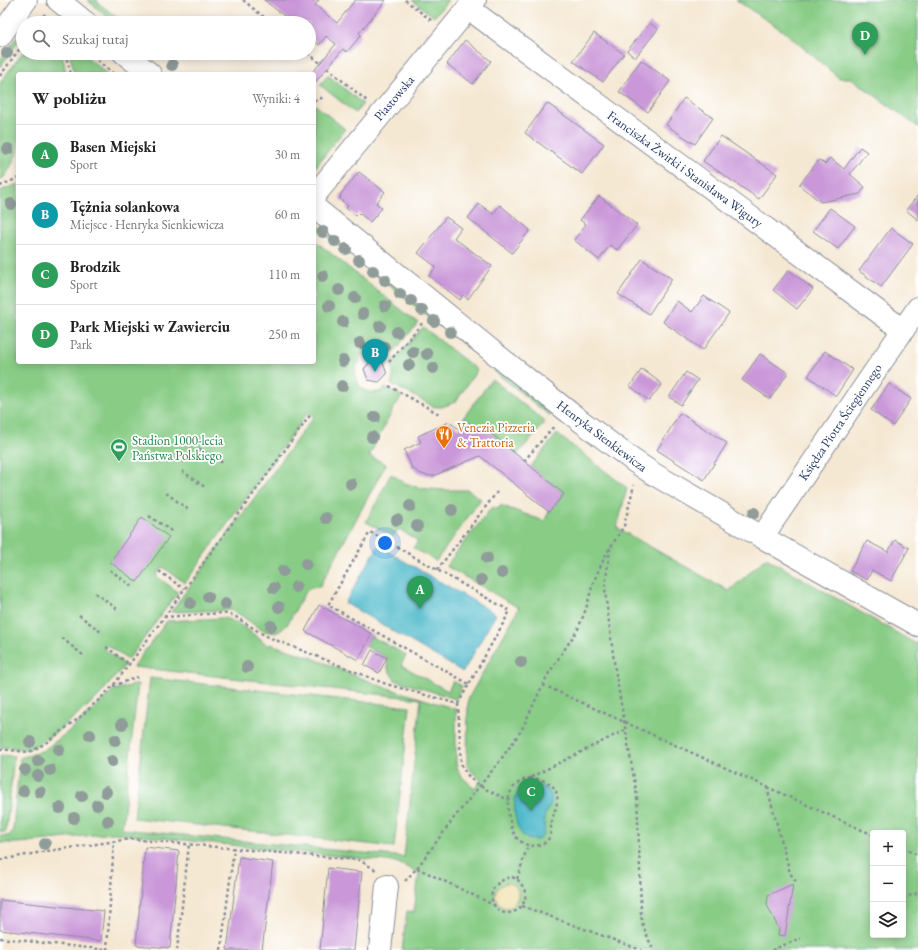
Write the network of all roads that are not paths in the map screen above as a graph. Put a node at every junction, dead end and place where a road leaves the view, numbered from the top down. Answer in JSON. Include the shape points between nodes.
{"nodes":[{"id":1,"x":26,"y":0,"type":"edge"},
{"id":2,"x":58,"y":0,"type":"edge"},
{"id":3,"x":471,"y":4,"type":"edge"},
{"id":4,"x":77,"y":16,"type":"edge"},
{"id":5,"x":0,"y":36,"type":"edge"},
{"id":6,"x":133,"y":60,"type":"edge"},
{"id":7,"x":148,"y":72,"type":"edge"},
{"id":8,"x":316,"y":194,"type":"edge"},
{"id":9,"x":316,"y":209,"type":"edge"},
{"id":10,"x":918,"y":308,"type":"edge"},
{"id":11,"x":903,"y":330,"type":"junction"},
{"id":12,"x":762,"y":537,"type":"junction"},
{"id":13,"x":918,"y":625,"type":"edge"},
{"id":14,"x":383,"y":878,"type":"road end"},
{"id":15,"x":380,"y":950,"type":"edge"}],
"edges":[{"from":1,"to":5,"type":"street"},
{"from":2,"to":4,"type":"street"},
{"from":3,"to":8,"type":"street","name":"Piastowska"},
{"from":3,"to":11,"type":"street","name":"Franciszka Żwirki i Stanisława Wigury"},
{"from":6,"to":7,"type":"street"},
{"from":9,"to":12,"type":"street","name":"Henryka Sienkiewicza","via":[[510,366],[634,461]]},
{"from":10,"to":11,"type":"street","name":"Księdza Piotra Ściegiennego"},
{"from":11,"to":12,"type":"street","name":"Księdza Piotra Ściegiennego"},
{"from":12,"to":13,"type":"street","name":"Henryka Sienkiewicza"},
{"from":14,"to":15,"type":"street"}]}
